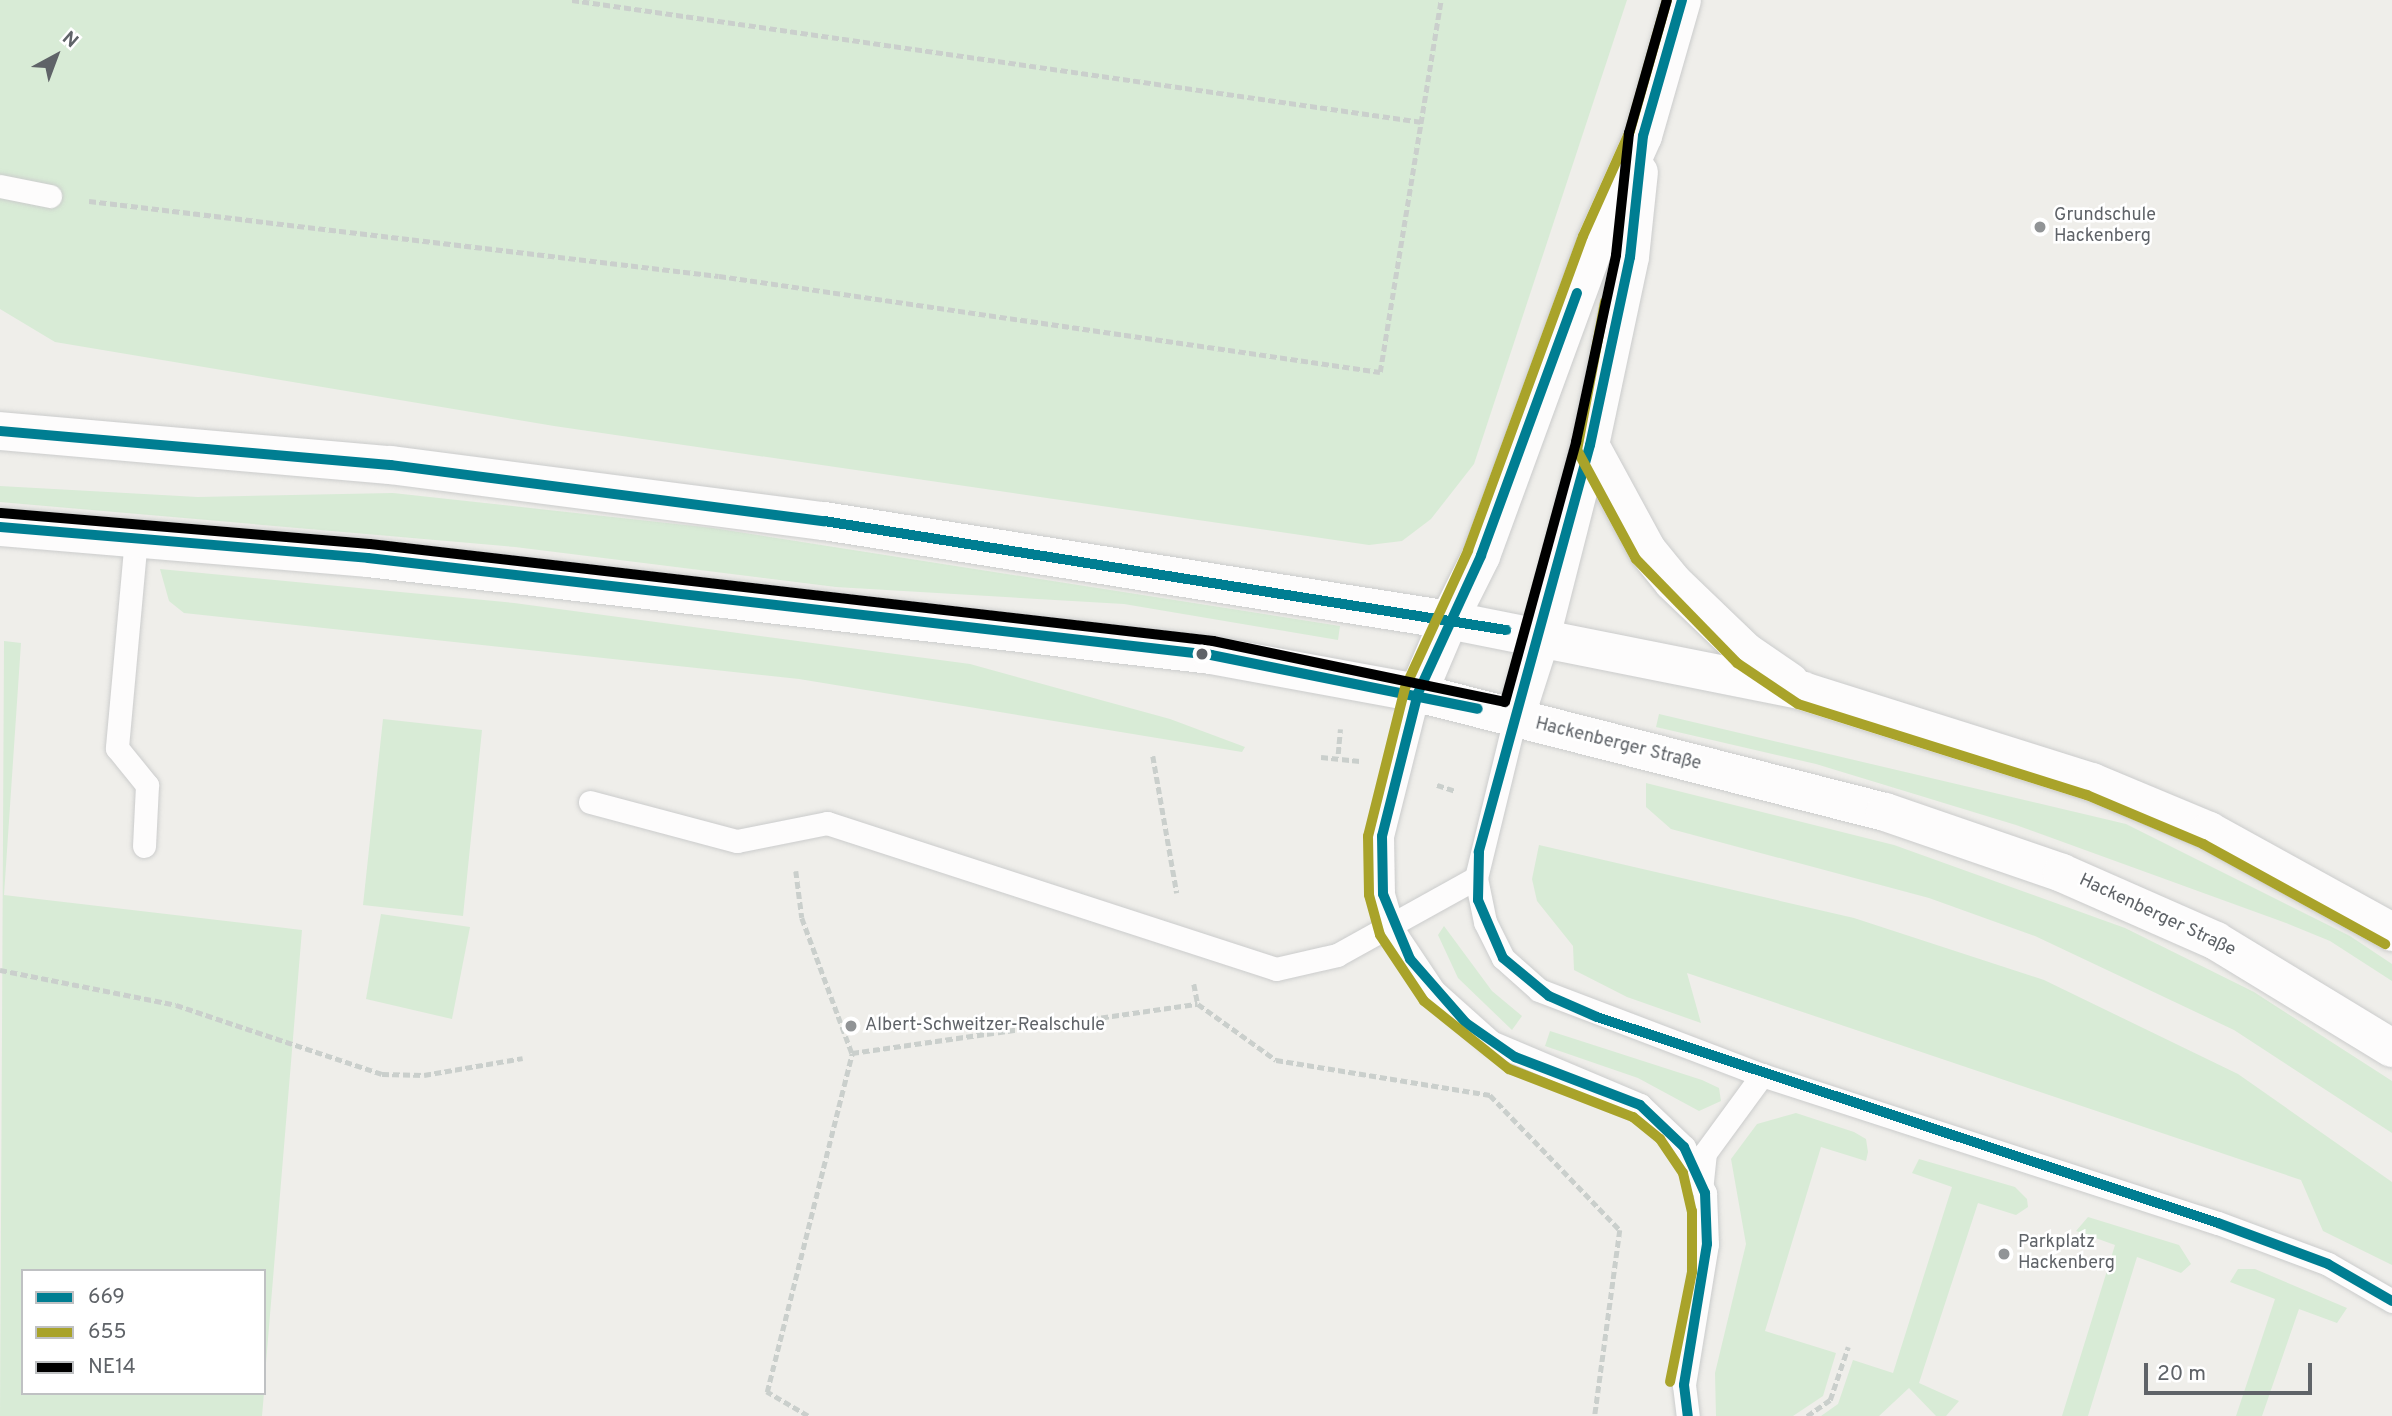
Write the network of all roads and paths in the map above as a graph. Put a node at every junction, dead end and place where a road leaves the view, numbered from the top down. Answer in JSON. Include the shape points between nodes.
{"nodes":[{"id":1,"x":572,"y":0,"type":"edge"},
{"id":2,"x":1441,"y":0,"type":"edge"},
{"id":3,"x":1682,"y":0,"type":"edge"},
{"id":4,"x":1422,"y":122,"type":"junction"},
{"id":5,"x":1643,"y":136,"type":"junction"},
{"id":6,"x":0,"y":186,"type":"edge"},
{"id":7,"x":50,"y":196,"type":"joint"},
{"id":8,"x":0,"y":431,"type":"edge"},
{"id":9,"x":1590,"y":445,"type":"junction"},
{"id":10,"x":0,"y":527,"type":"edge"},
{"id":11,"x":136,"y":538,"type":"junction"},
{"id":12,"x":1449,"y":620,"type":"junction"},
{"id":13,"x":1541,"y":637,"type":"junction"},
{"id":14,"x":1803,"y":691,"type":"junction"},
{"id":15,"x":1418,"y":693,"type":"junction"},
{"id":16,"x":1515,"y":718,"type":"junction"},
{"id":17,"x":1340,"y":729,"type":"dead end"},
{"id":18,"x":1338,"y":754,"type":"junction"},
{"id":19,"x":1153,"y":756,"type":"dead end"},
{"id":20,"x":1321,"y":757,"type":"dead end"},
{"id":21,"x":1360,"y":761,"type":"dead end"},
{"id":22,"x":590,"y":803,"type":"dead end"},
{"id":23,"x":790,"y":828,"type":"junction"},
{"id":24,"x":144,"y":846,"type":"dead end"},
{"id":25,"x":1476,"y":878,"type":"junction"},
{"id":26,"x":1393,"y":930,"type":"junction"},
{"id":27,"x":2392,"y":932,"type":"edge"},
{"id":28,"x":1185,"y":936,"type":"junction"},
{"id":29,"x":0,"y":970,"type":"edge"},
{"id":30,"x":1198,"y":1004,"type":"junction"},
{"id":31,"x":2392,"y":1048,"type":"edge"},
{"id":32,"x":852,"y":1054,"type":"junction"},
{"id":33,"x":523,"y":1058,"type":"dead end"},
{"id":34,"x":1762,"y":1075,"type":"junction"},
{"id":35,"x":1702,"y":1181,"type":"junction"},
{"id":36,"x":2392,"y":1301,"type":"edge"},
{"id":37,"x":1847,"y":1347,"type":"dead end"},
{"id":38,"x":808,"y":1416,"type":"edge"},
{"id":39,"x":1595,"y":1416,"type":"edge"},
{"id":40,"x":1688,"y":1416,"type":"edge"},
{"id":41,"x":1807,"y":1416,"type":"edge"}],
"edges":[{"from":1,"to":4,"type":"path"},
{"from":2,"to":4,"type":"path"},
{"from":3,"to":5,"type":"street"},
{"from":4,"to":7,"type":"path","via":[[1380,372],[719,276]]},
{"from":5,"to":9,"type":"street","via":[[1630,257]]},
{"from":5,"to":12,"type":"street","via":[[1596,241],[1481,556]]},
{"from":6,"to":7,"type":"lane"},
{"from":8,"to":12,"type":"street","via":[[391,465],[824,521]]},
{"from":9,"to":13,"type":"street"},
{"from":9,"to":14,"type":"street","via":[[1647,551],[1673,582],[1746,652]]},
{"from":10,"to":11,"type":"street","name":"Hackenberger Straße"},
{"from":11,"to":15,"type":"street","name":"Hackenberger Straße","via":[[368,558],[1211,655]]},
{"from":11,"to":24,"type":"lane","via":[[117,748],[147,785]]},
{"from":12,"to":13,"type":"street"},
{"from":12,"to":15,"type":"street"},
{"from":13,"to":14,"type":"street"},
{"from":13,"to":16,"type":"street"},
{"from":14,"to":27,"type":"street","via":[[2092,782],[2209,831]]},
{"from":15,"to":16,"type":"street","name":"Hackenberger Straße"},
{"from":15,"to":26,"type":"lane","via":[[1382,836],[1383,894]]},
{"from":16,"to":25,"type":"lane"},
{"from":16,"to":31,"type":"street","name":"Hackenberger Straße","via":[[1885,812],[2062,873],[2216,941]]},
{"from":17,"to":18,"type":"path"},
{"from":18,"to":20,"type":"path"},
{"from":18,"to":21,"type":"path"},
{"from":19,"to":28,"type":"path"},
{"from":22,"to":23,"type":"lane","via":[[737,841],[771,838]]},
{"from":23,"to":28,"type":"lane","via":[[827,823]]},
{"from":23,"to":32,"type":"path","via":[[802,918]]},
{"from":25,"to":26,"type":"lane"},
{"from":25,"to":34,"type":"lane","via":[[1485,922],[1503,958],[1539,990]]},
{"from":26,"to":28,"type":"lane","via":[[1337,956],[1276,969]]},
{"from":26,"to":35,"type":"lane","via":[[1434,991],[1466,1023],[1515,1057],[1640,1105],[1670,1129]]},
{"from":28,"to":30,"type":"path"},
{"from":29,"to":33,"type":"path","via":[[176,1005],[382,1074],[424,1075]]},
{"from":30,"to":32,"type":"path"},
{"from":30,"to":39,"type":"path","via":[[1276,1060],[1490,1095],[1620,1230]]},
{"from":32,"to":38,"type":"path","via":[[766,1392]]},
{"from":34,"to":35,"type":"lane","via":[[1705,1153]]},
{"from":34,"to":36,"type":"lane","via":[[2218,1223],[2328,1264]]},
{"from":35,"to":40,"type":"lane","via":[[1706,1273],[1684,1385]]},
{"from":37,"to":41,"type":"path","via":[[1830,1400]]}]}
